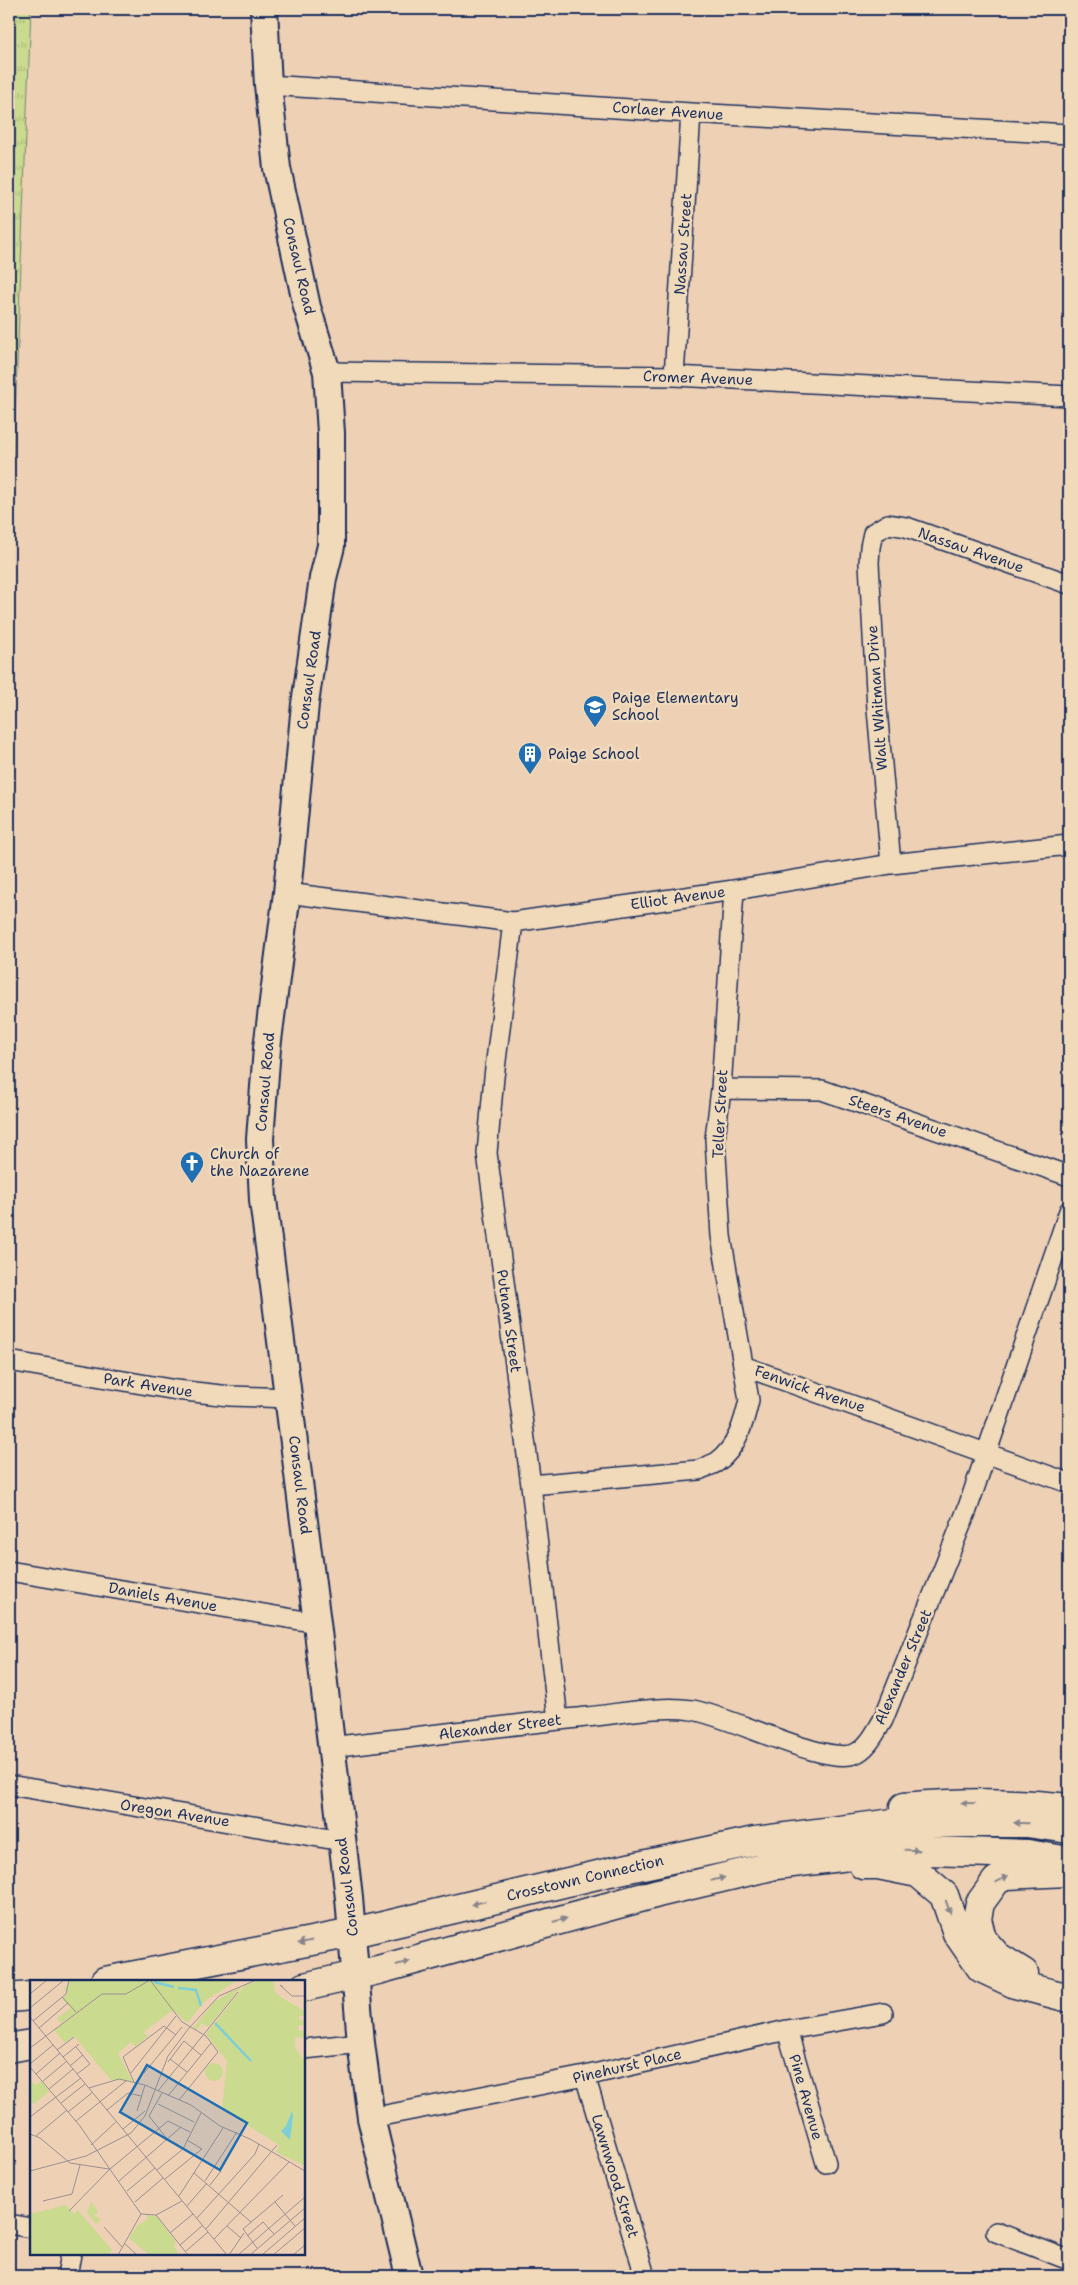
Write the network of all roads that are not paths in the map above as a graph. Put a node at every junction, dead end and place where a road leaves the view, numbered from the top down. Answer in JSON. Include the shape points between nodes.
{"nodes":[{"id":1,"x":264,"y":9,"type":"edge"},
{"id":2,"x":268,"y":85,"type":"junction"},
{"id":3,"x":691,"y":113,"type":"junction"},
{"id":4,"x":1069,"y":134,"type":"edge"},
{"id":5,"x":327,"y":372,"type":"junction"},
{"id":6,"x":674,"y":376,"type":"junction"},
{"id":7,"x":1069,"y":396,"type":"edge"},
{"id":8,"x":874,"y":533,"type":"joint"},
{"id":9,"x":1069,"y":584,"type":"edge"},
{"id":10,"x":1069,"y":845,"type":"edge"},
{"id":11,"x":891,"y":864,"type":"junction"},
{"id":12,"x":734,"y":890,"type":"junction"},
{"id":13,"x":287,"y":893,"type":"junction"},
{"id":14,"x":513,"y":922,"type":"junction"},
{"id":15,"x":720,"y":1090,"type":"junction"},
{"id":16,"x":1069,"y":1176,"type":"edge"},
{"id":17,"x":1069,"y":1211,"type":"edge"},
{"id":18,"x":9,"y":1361,"type":"edge"},
{"id":19,"x":743,"y":1366,"type":"junction"},
{"id":20,"x":289,"y":1398,"type":"junction"},
{"id":21,"x":986,"y":1452,"type":"junction"},
{"id":22,"x":1069,"y":1483,"type":"edge"},
{"id":23,"x":531,"y":1485,"type":"junction"},
{"id":24,"x":9,"y":1571,"type":"edge"},
{"id":25,"x":317,"y":1623,"type":"junction"},
{"id":26,"x":558,"y":1720,"type":"junction"},
{"id":27,"x":331,"y":1747,"type":"junction"},
{"id":28,"x":9,"y":1785,"type":"edge"},
{"id":29,"x":1069,"y":1808,"type":"edge"},
{"id":30,"x":1069,"y":1829,"type":"edge"},
{"id":31,"x":342,"y":1841,"type":"junction"},
{"id":32,"x":755,"y":1841,"type":"junction"},
{"id":33,"x":1069,"y":1861,"type":"edge"},
{"id":34,"x":776,"y":1865,"type":"junction"},
{"id":35,"x":1069,"y":1872,"type":"edge"},
{"id":36,"x":353,"y":1933,"type":"junction"},
{"id":37,"x":356,"y":1974,"type":"junction"},
{"id":38,"x":110,"y":1980,"type":"edge"},
{"id":39,"x":1069,"y":1986,"type":"edge"},
{"id":40,"x":305,"y":1987,"type":"edge"},
{"id":41,"x":30,"y":1996,"type":"edge"},
{"id":42,"x":9,"y":1998,"type":"edge"},
{"id":43,"x":1069,"y":1998,"type":"edge"},
{"id":44,"x":883,"y":2012,"type":"dead end"},
{"id":45,"x":787,"y":2030,"type":"junction"},
{"id":46,"x":361,"y":2043,"type":"junction"},
{"id":47,"x":30,"y":2044,"type":"edge"},
{"id":48,"x":9,"y":2048,"type":"edge"},
{"id":49,"x":305,"y":2049,"type":"edge"},
{"id":50,"x":585,"y":2076,"type":"junction"},
{"id":51,"x":371,"y":2118,"type":"junction"},
{"id":52,"x":826,"y":2163,"type":"dead end"},
{"id":53,"x":9,"y":2224,"type":"edge"},
{"id":54,"x":30,"y":2228,"type":"edge"},
{"id":55,"x":996,"y":2232,"type":"dead end"},
{"id":56,"x":71,"y":2255,"type":"edge"},
{"id":57,"x":1069,"y":2260,"type":"edge"},
{"id":58,"x":67,"y":2276,"type":"edge"},
{"id":59,"x":408,"y":2276,"type":"edge"},
{"id":60,"x":645,"y":2276,"type":"edge"}],
"edges":[{"from":1,"to":2,"type":"street","name":"Consaul Road"},
{"from":2,"to":3,"type":"street","name":"Corlaer Avenue"},
{"from":2,"to":5,"type":"street","name":"Consaul Road","via":[[277,168],[307,307]]},
{"from":3,"to":4,"type":"street","name":"Corlaer Avenue"},
{"from":3,"to":6,"type":"street","name":"Nassau Street"},
{"from":5,"to":6,"type":"street","name":"Cromer Avenue"},
{"from":5,"to":13,"type":"street","name":"Consaul Road","via":[[331,434],[331,546],[323,578],[305,704]]},
{"from":6,"to":7,"type":"street","name":"Cromer Avenue"},
{"from":8,"to":9,"type":"street","name":"Nassau Avenue","via":[[888,524],[906,527]]},
{"from":8,"to":11,"type":"street","name":"Walt Whitman Drive","via":[[870,547],[870,573],[877,709]]},
{"from":10,"to":11,"type":"street","name":"Elliot Avenue"},
{"from":11,"to":12,"type":"street","name":"Elliot Avenue"},
{"from":12,"to":14,"type":"street","name":"Elliot Avenue"},
{"from":12,"to":15,"type":"street","name":"Teller Street"},
{"from":13,"to":14,"type":"street","name":"Elliot Avenue"},
{"from":13,"to":20,"type":"street","name":"Consaul Road","via":[[267,1048],[260,1138],[263,1200]]},
{"from":14,"to":23,"type":"street","name":"Putnam Street","via":[[487,1153]]},
{"from":15,"to":16,"type":"street","name":"Steers Avenue","via":[[822,1090]]},
{"from":15,"to":19,"type":"street","name":"Teller Street","via":[[715,1138],[721,1236]]},
{"from":17,"to":21,"type":"street","name":"Alexander Street"},
{"from":18,"to":20,"type":"street","name":"Park Avenue","via":[[176,1390]]},
{"from":19,"to":21,"type":"street","name":"Fenwick Avenue"},
{"from":19,"to":23,"type":"street","name":"Fenwick Avenue","via":[[749,1400],[744,1423],[733,1446],[718,1462],[699,1470]]},
{"from":20,"to":25,"type":"street","name":"Consaul Road"},
{"from":21,"to":22,"type":"street","name":"Fenwick Avenue"},
{"from":21,"to":26,"type":"street","name":"Alexander Street","via":[[967,1510],[883,1720],[872,1738],[855,1754],[834,1756],[816,1752],[724,1718],[691,1710]]},
{"from":23,"to":26,"type":"street","name":"Putnam Street"},
{"from":24,"to":25,"type":"street","name":"Daniels Avenue"},
{"from":25,"to":27,"type":"street","name":"Consaul Road"},
{"from":26,"to":27,"type":"street","name":"Alexander Street"},
{"from":27,"to":31,"type":"street","name":"Consaul Road"},
{"from":28,"to":31,"type":"street","name":"Oregon Avenue"},
{"from":29,"to":32,"type":"highway","one_way":true,"via":[[945,1803],[874,1810]]},
{"from":30,"to":32,"type":"highway","name":"Crosstown Connection","one_way":true,"via":[[1027,1822],[893,1823]]},
{"from":31,"to":36,"type":"street","name":"Consaul Road"},
{"from":32,"to":36,"type":"highway","name":"Crosstown Connection","one_way":true},
{"from":34,"to":33,"type":"highway","name":"Crosstown Connection","one_way":true,"via":[[898,1850],[1028,1854]]},
{"from":37,"to":34,"type":"highway","name":"Crosstown Connection","one_way":true,"via":[[658,1893]]},
{"from":34,"to":43,"type":"highway","one_way":true,"via":[[878,1865],[918,1872],[944,1895],[957,1933],[981,1968],[1015,1984]]},
{"from":39,"to":35,"type":"highway","one_way":true,"via":[[1021,1972],[997,1956],[982,1938],[977,1919],[980,1903],[1006,1875]]},
{"from":36,"to":37,"type":"street","name":"Consaul Road"},
{"from":36,"to":38,"type":"highway","name":"Crosstown Connection","one_way":true},
{"from":37,"to":40,"type":"highway","name":"Crosstown Connection"},
{"from":37,"to":46,"type":"street","name":"Consaul Road"},
{"from":41,"to":42,"type":"highway"},
{"from":44,"to":45,"type":"street","name":"Pinehurst Place"},
{"from":45,"to":50,"type":"street","name":"Pinehurst Place"},
{"from":45,"to":52,"type":"street","name":"Pine Avenue"},
{"from":46,"to":49,"type":"street"},
{"from":46,"to":51,"type":"street","name":"Consaul Road"},
{"from":47,"to":48,"type":"highway"},
{"from":50,"to":51,"type":"street","name":"Pinehurst Place"},
{"from":50,"to":60,"type":"street","name":"Lawnwood Street"},
{"from":51,"to":59,"type":"street","name":"Consaul Road"},
{"from":53,"to":54,"type":"street"},
{"from":55,"to":57,"type":"street"},
{"from":56,"to":58,"type":"street"}]}
